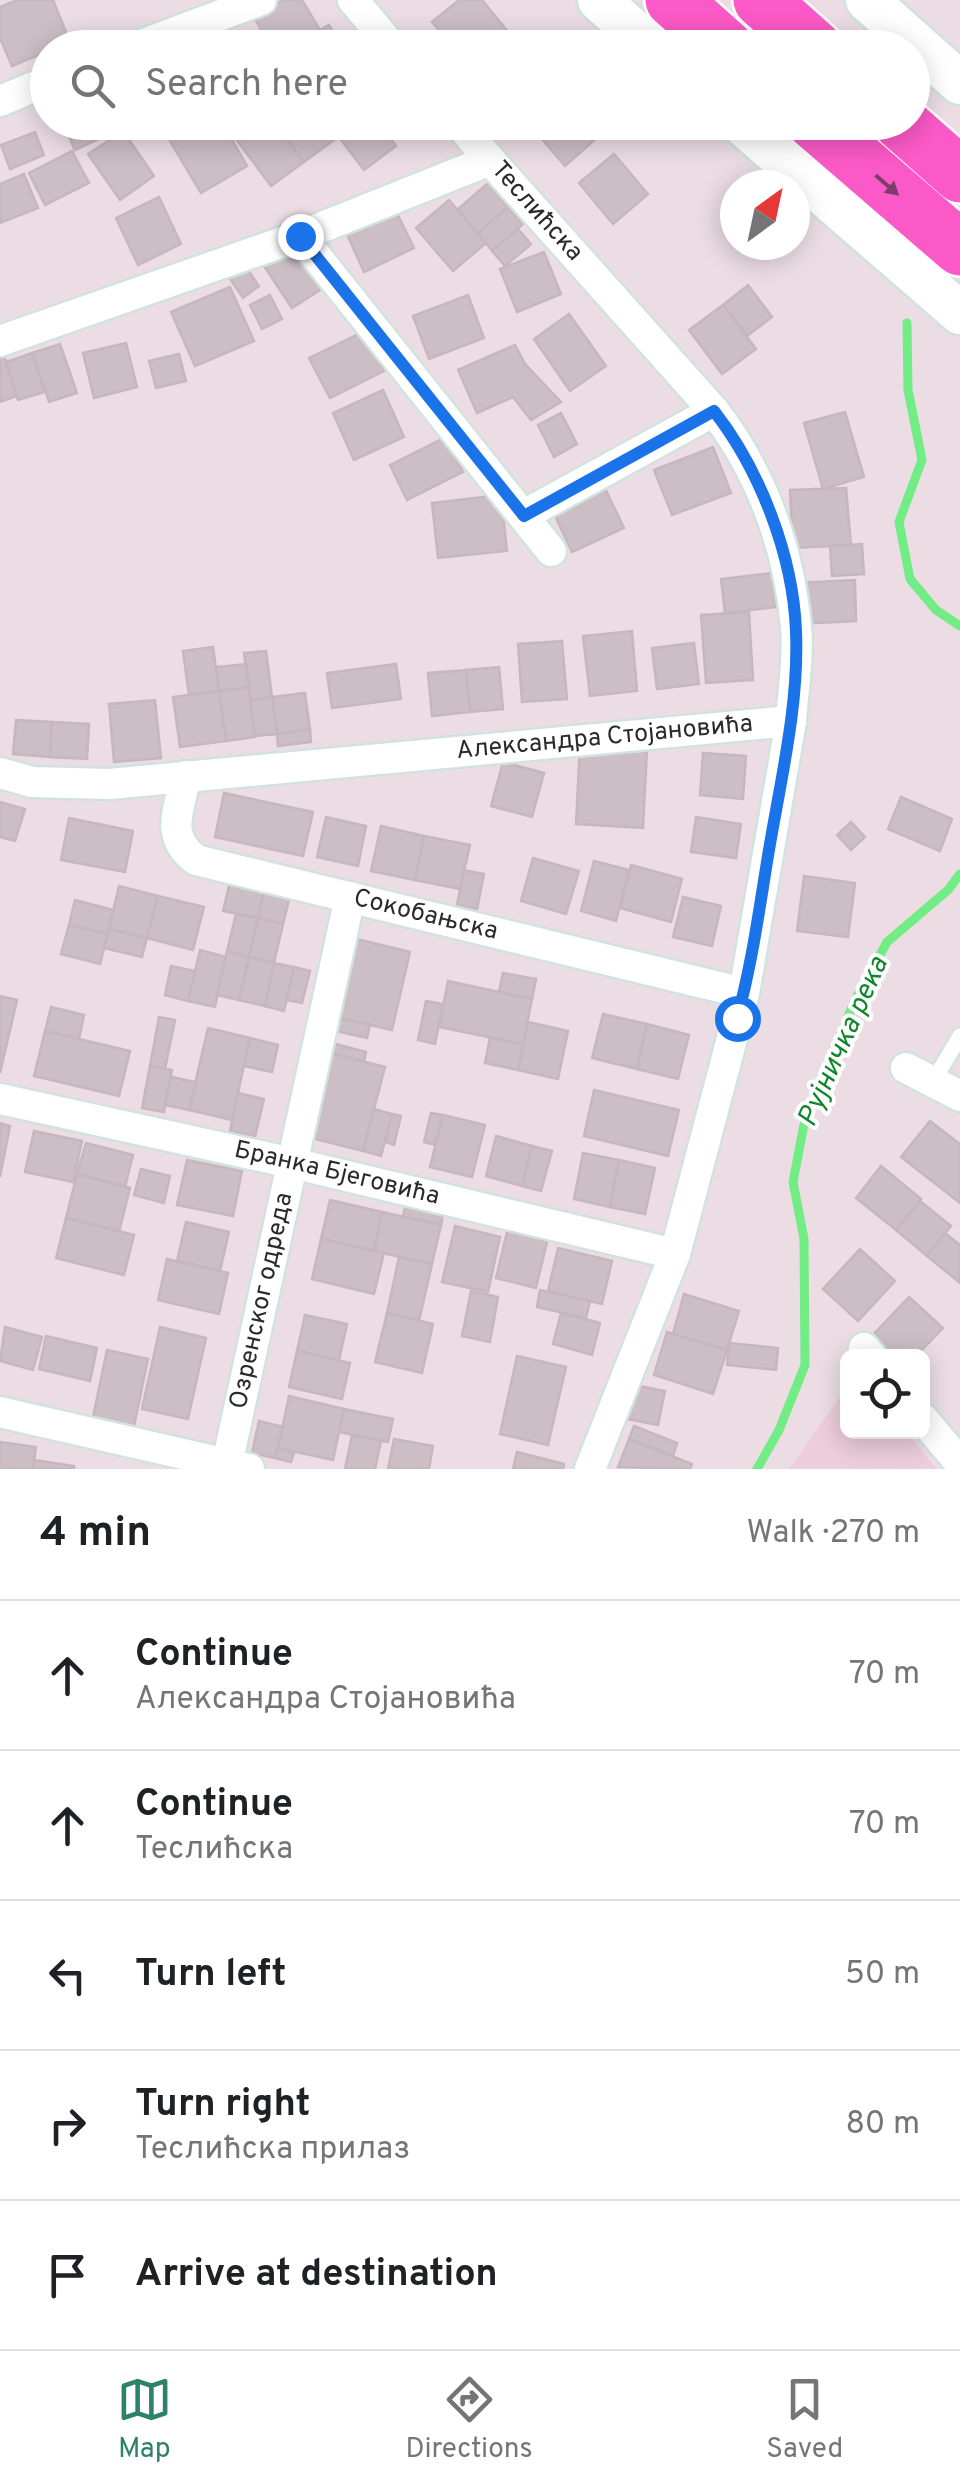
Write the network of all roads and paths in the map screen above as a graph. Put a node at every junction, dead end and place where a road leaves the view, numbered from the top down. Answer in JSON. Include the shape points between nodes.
{"nodes":[{"id":1,"x":261,"y":0,"type":"edge"},
{"id":2,"x":353,"y":0,"type":"edge"},
{"id":3,"x":598,"y":0,"type":"edge"},
{"id":4,"x":673,"y":0,"type":"edge"},
{"id":5,"x":761,"y":0,"type":"edge"},
{"id":6,"x":868,"y":0,"type":"edge"},
{"id":7,"x":181,"y":30,"type":"edge"},
{"id":8,"x":379,"y":30,"type":"edge"},
{"id":9,"x":633,"y":30,"type":"edge"},
{"id":10,"x":707,"y":30,"type":"edge"},
{"id":11,"x":795,"y":30,"type":"edge"},
{"id":12,"x":902,"y":30,"type":"edge"},
{"id":13,"x":930,"y":55,"type":"edge"},
{"id":14,"x":960,"y":82,"type":"edge"},
{"id":15,"x":30,"y":88,"type":"edge"},
{"id":16,"x":0,"y":100,"type":"edge"},
{"id":17,"x":473,"y":140,"type":"edge"},
{"id":18,"x":761,"y":140,"type":"edge"},
{"id":19,"x":835,"y":140,"type":"edge"},
{"id":20,"x":920,"y":140,"type":"edge"},
{"id":21,"x":490,"y":160,"type":"junction"},
{"id":22,"x":960,"y":175,"type":"edge"},
{"id":23,"x":300,"y":236,"type":"junction"},
{"id":24,"x":960,"y":248,"type":"edge"},
{"id":25,"x":960,"y":313,"type":"edge"},
{"id":26,"x":0,"y":341,"type":"edge"},
{"id":27,"x":714,"y":411,"type":"junction"},
{"id":28,"x":524,"y":516,"type":"junction"},
{"id":29,"x":550,"y":550,"type":"dead end"},
{"id":30,"x":791,"y":720,"type":"junction"},
{"id":31,"x":0,"y":773,"type":"edge"},
{"id":32,"x":186,"y":776,"type":"junction"},
{"id":33,"x":350,"y":897,"type":"junction"},
{"id":34,"x":744,"y":992,"type":"junction"},
{"id":35,"x":960,"y":1036,"type":"edge"},
{"id":36,"x":933,"y":1081,"type":"edge"},
{"id":37,"x":0,"y":1099,"type":"edge"},
{"id":38,"x":292,"y":1163,"type":"junction"},
{"id":39,"x":674,"y":1254,"type":"junction"},
{"id":40,"x":0,"y":1412,"type":"edge"},
{"id":41,"x":930,"y":1427,"type":"edge"},
{"id":42,"x":960,"y":1463,"type":"edge"},
{"id":43,"x":234,"y":1467,"type":"edge"},
{"id":44,"x":590,"y":1469,"type":"edge"}],
"edges":[{"from":1,"to":7,"type":"street"},
{"from":2,"to":8,"type":"street"},
{"from":3,"to":9,"type":"main road"},
{"from":4,"to":10,"type":"highway"},
{"from":5,"to":11,"type":"highway"},
{"from":6,"to":12,"type":"main road"},
{"from":13,"to":14,"type":"main road"},
{"from":15,"to":16,"type":"street"},
{"from":17,"to":21,"type":"street"},
{"from":18,"to":25,"type":"main road"},
{"from":19,"to":24,"type":"highway","one_way":true},
{"from":20,"to":22,"type":"highway"},
{"from":21,"to":23,"type":"street","name":"Теслићска"},
{"from":21,"to":27,"type":"street","name":"Теслићска"},
{"from":23,"to":26,"type":"street","name":"Теслићска"},
{"from":23,"to":28,"type":"street"},
{"from":27,"to":28,"type":"street"},
{"from":27,"to":30,"type":"street","name":"Теслићска","via":[[756,475],[785,566],[796,631]]},
{"from":28,"to":29,"type":"street"},
{"from":30,"to":32,"type":"street","name":"Александра Стојановића"},
{"from":30,"to":34,"type":"street","name":"Александра Стојановића"},
{"from":31,"to":32,"type":"street","name":"Александра Стојановића","via":[[32,782],[109,784]]},
{"from":32,"to":33,"type":"street","name":"Сокобањска","via":[[175,830],[181,849],[196,860]]},
{"from":33,"to":34,"type":"street","name":"Сокобањска"},
{"from":33,"to":38,"type":"street","name":"Озренског одреда"},
{"from":34,"to":39,"type":"street","name":"Александра Стојановића"},
{"from":35,"to":36,"type":"lane"},
{"from":37,"to":38,"type":"street","name":"Бранка Бјеговића"},
{"from":38,"to":39,"type":"street","name":"Бранка Бјеговића"},
{"from":38,"to":43,"type":"street","name":"Озренског одреда"},
{"from":39,"to":44,"type":"street","name":"Александра Стојановића"},
{"from":40,"to":43,"type":"street"},
{"from":41,"to":42,"type":"street"}]}
